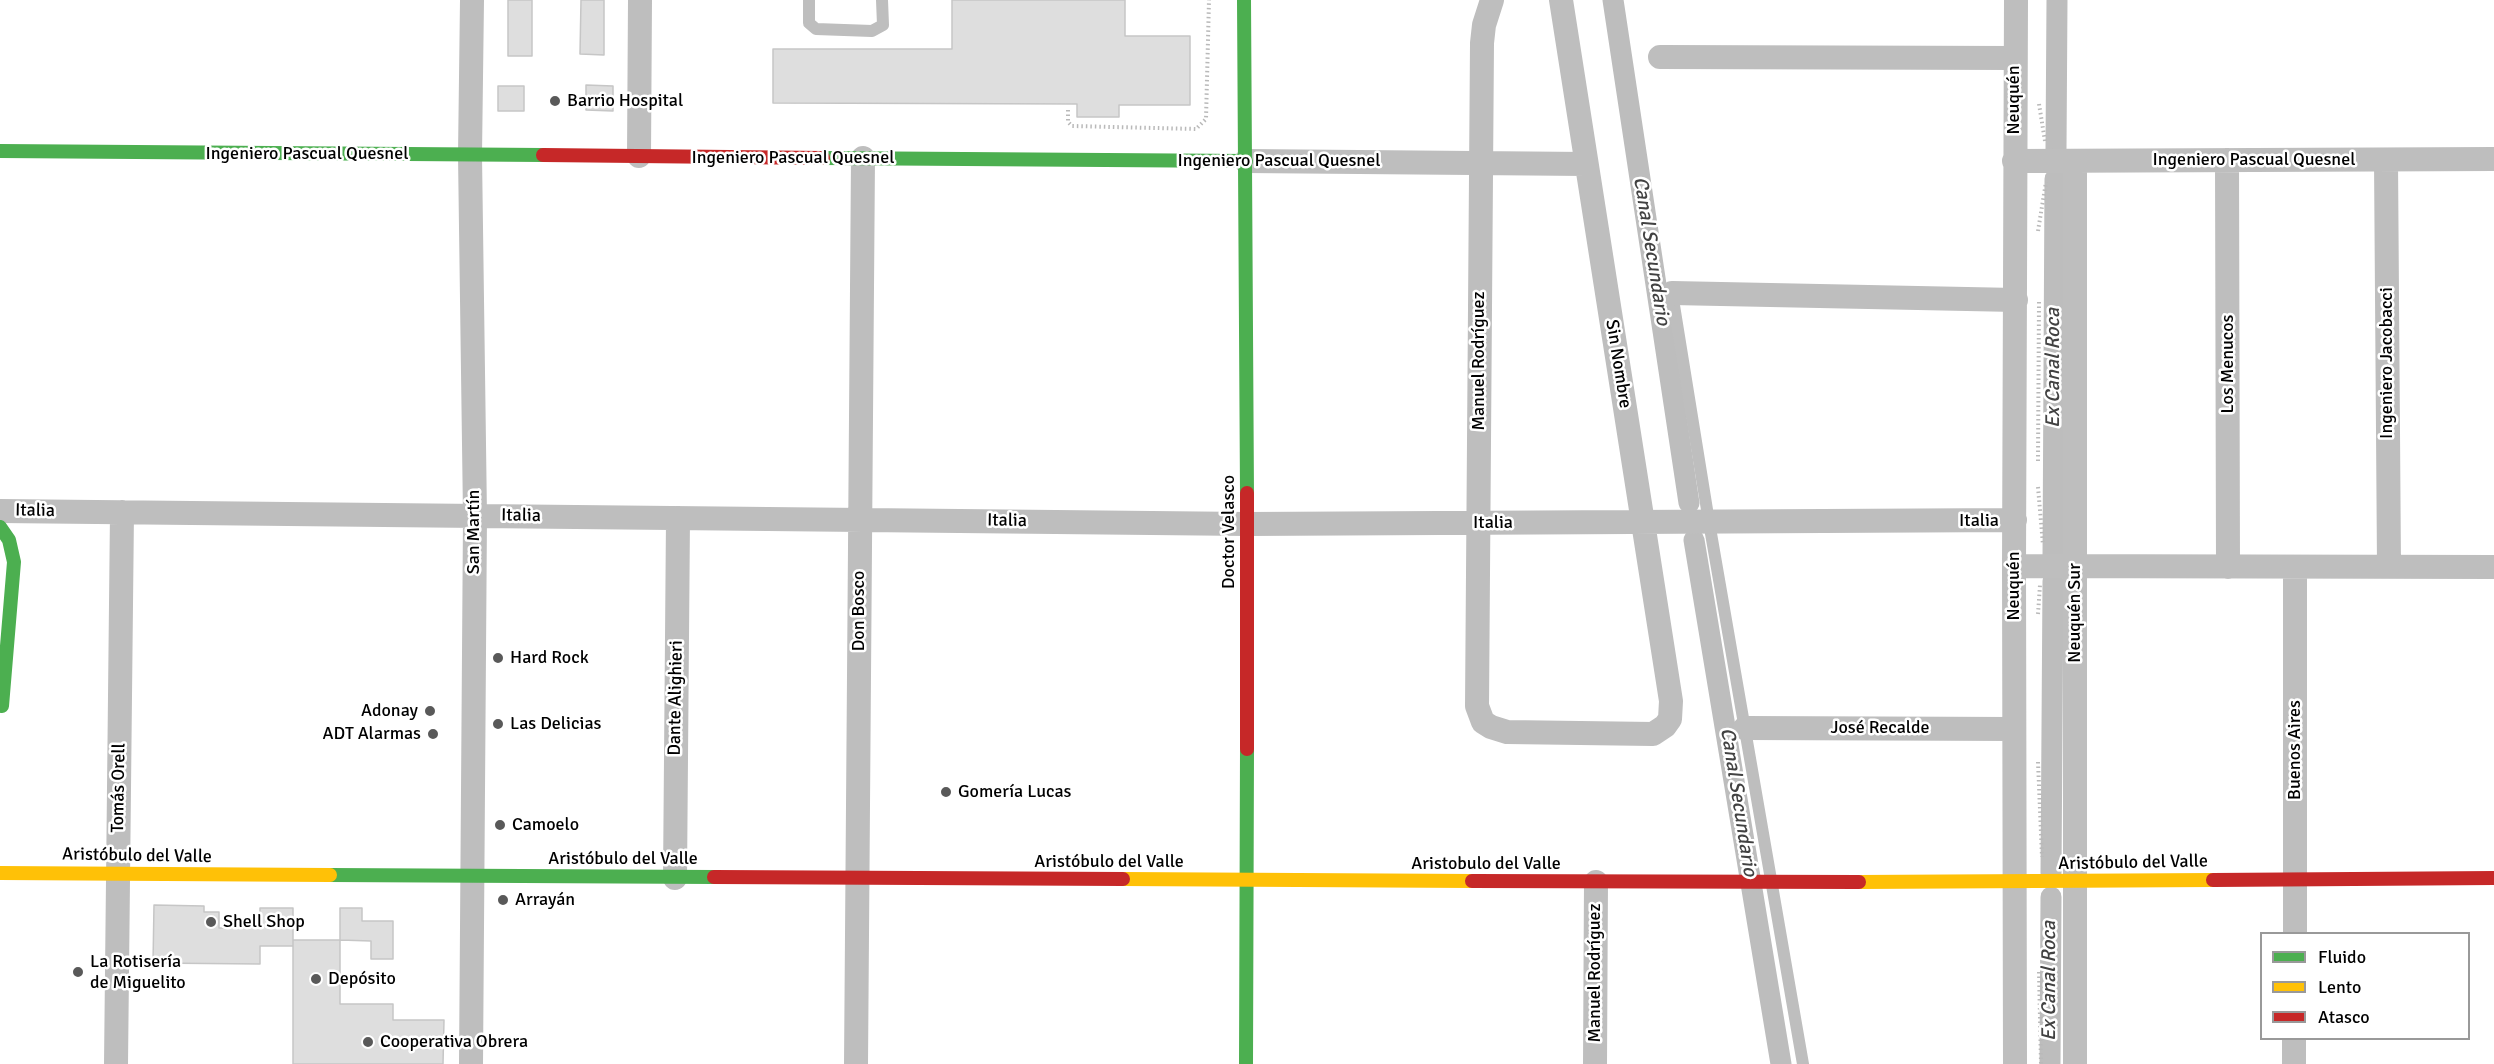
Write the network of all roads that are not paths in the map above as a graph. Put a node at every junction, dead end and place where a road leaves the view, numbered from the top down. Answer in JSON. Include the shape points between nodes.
{"nodes":[{"id":1,"x":472,"y":0,"type":"edge"},
{"id":2,"x":639,"y":0,"type":"edge"},
{"id":3,"x":809,"y":0,"type":"edge"},
{"id":4,"x":882,"y":0,"type":"edge"},
{"id":5,"x":1244,"y":0,"type":"edge"},
{"id":6,"x":1492,"y":0,"type":"edge"},
{"id":7,"x":1561,"y":0,"type":"edge"},
{"id":8,"x":2016,"y":0,"type":"edge"},
{"id":9,"x":1660,"y":57,"type":"dead end"},
{"id":10,"x":2015,"y":58,"type":"junction"},
{"id":11,"x":0,"y":151,"type":"edge"},
{"id":12,"x":470,"y":155,"type":"junction"},
{"id":13,"x":639,"y":156,"type":"junction"},
{"id":14,"x":863,"y":158,"type":"junction"},
{"id":15,"x":2494,"y":159,"type":"edge"},
{"id":16,"x":2227,"y":160,"type":"junction"},
{"id":17,"x":2386,"y":160,"type":"junction"},
{"id":18,"x":1246,"y":161,"type":"junction"},
{"id":19,"x":2014,"y":161,"type":"junction"},
{"id":20,"x":2075,"y":161,"type":"junction"},
{"id":21,"x":1481,"y":163,"type":"junction"},
{"id":22,"x":1586,"y":164,"type":"junction"},
{"id":23,"x":1672,"y":293,"type":"joint"},
{"id":24,"x":2016,"y":300,"type":"junction"},
{"id":25,"x":0,"y":511,"type":"edge"},
{"id":26,"x":122,"y":512,"type":"junction"},
{"id":27,"x":475,"y":516,"type":"junction"},
{"id":28,"x":678,"y":518,"type":"junction"},
{"id":29,"x":860,"y":520,"type":"junction"},
{"id":30,"x":2015,"y":520,"type":"junction"},
{"id":31,"x":1642,"y":521,"type":"junction"},
{"id":32,"x":1709,"y":522,"type":"junction"},
{"id":33,"x":1478,"y":523,"type":"junction"},
{"id":34,"x":1247,"y":524,"type":"junction"},
{"id":35,"x":0,"y":527,"type":"edge"},
{"id":36,"x":2014,"y":566,"type":"junction"},
{"id":37,"x":2075,"y":566,"type":"junction"},
{"id":38,"x":2228,"y":567,"type":"junction"},
{"id":39,"x":2295,"y":567,"type":"junction"},
{"id":40,"x":2389,"y":567,"type":"junction"},
{"id":41,"x":2494,"y":567,"type":"edge"},
{"id":42,"x":0,"y":681,"type":"edge"},
{"id":43,"x":2,"y":706,"type":"junction"},
{"id":44,"x":1483,"y":722,"type":"joint"},
{"id":45,"x":0,"y":724,"type":"edge"},
{"id":46,"x":1745,"y":728,"type":"junction"},
{"id":47,"x":2014,"y":729,"type":"junction"},
{"id":48,"x":0,"y":873,"type":"edge"},
{"id":49,"x":118,"y":874,"type":"junction"},
{"id":50,"x":472,"y":876,"type":"junction"},
{"id":51,"x":675,"y":878,"type":"junction"},
{"id":52,"x":2494,"y":878,"type":"edge"},
{"id":53,"x":857,"y":879,"type":"junction"},
{"id":54,"x":2295,"y":880,"type":"junction"},
{"id":55,"x":1246,"y":881,"type":"junction"},
{"id":56,"x":1596,"y":882,"type":"junction"},
{"id":57,"x":2014,"y":882,"type":"junction"},
{"id":58,"x":2075,"y":882,"type":"junction"},
{"id":59,"x":1726,"y":883,"type":"joint"},
{"id":60,"x":1773,"y":883,"type":"junction"},
{"id":61,"x":2295,"y":932,"type":"edge"},
{"id":62,"x":2294,"y":1040,"type":"edge"},
{"id":63,"x":116,"y":1064,"type":"edge"},
{"id":64,"x":471,"y":1064,"type":"edge"},
{"id":65,"x":856,"y":1064,"type":"edge"},
{"id":66,"x":1246,"y":1064,"type":"edge"},
{"id":67,"x":1595,"y":1064,"type":"edge"},
{"id":68,"x":1803,"y":1064,"type":"edge"},
{"id":69,"x":2015,"y":1064,"type":"edge"},
{"id":70,"x":2074,"y":1064,"type":"edge"},
{"id":71,"x":2294,"y":1064,"type":"edge"}],
"edges":[{"from":1,"to":12,"type":"street","name":"San Martín"},
{"from":2,"to":13,"type":"street"},
{"from":3,"to":4,"type":"lane","via":[[809,23],[816,29],[872,31],[883,25]]},
{"from":5,"to":18,"type":"main road","name":"Doctor Velasco"},
{"from":6,"to":21,"type":"street","name":"Manuel Rodríguez","via":[[1482,43]]},
{"from":7,"to":22,"type":"street","name":"Sin Nombre"},
{"from":8,"to":10,"type":"street","name":"Neuquén"},
{"from":9,"to":10,"type":"street"},
{"from":10,"to":19,"type":"street","name":"Neuquén"},
{"from":11,"to":12,"type":"main road","name":"Ingeniero Pascual Quesnel"},
{"from":12,"to":13,"type":"main road","name":"Ingeniero Pascual Quesnel"},
{"from":12,"to":27,"type":"street","name":"San Martín"},
{"from":13,"to":14,"type":"main road","name":"Ingeniero Pascual Quesnel"},
{"from":14,"to":18,"type":"main road","name":"Ingeniero Pascual Quesnel"},
{"from":14,"to":29,"type":"street","name":"Don Bosco"},
{"from":15,"to":17,"type":"street","name":"Ingeniero Pascual Quesnel"},
{"from":16,"to":17,"type":"street","name":"Ingeniero Pascual Quesnel"},
{"from":16,"to":20,"type":"street","name":"Ingeniero Pascual Quesnel"},
{"from":16,"to":38,"type":"street","name":"Los Menucos"},
{"from":17,"to":40,"type":"street","name":"Ingeniero Jacobacci"},
{"from":18,"to":21,"type":"street","name":"Ingeniero Pascual Quesnel"},
{"from":18,"to":34,"type":"main road","name":"Doctor Velasco"},
{"from":19,"to":20,"type":"street","name":"Ingeniero Pascual Quesnel"},
{"from":19,"to":24,"type":"street","name":"Neuquén"},
{"from":20,"to":37,"type":"street","name":"Neuquén Sur"},
{"from":21,"to":22,"type":"street","name":"Ingeniero Pascual Quesnel"},
{"from":21,"to":33,"type":"street","name":"Manuel Rodríguez"},
{"from":22,"to":31,"type":"street","name":"Sin Nombre"},
{"from":23,"to":24,"type":"street"},
{"from":23,"to":32,"type":"lane"},
{"from":24,"to":30,"type":"street","name":"Neuquén"},
{"from":25,"to":26,"type":"street","name":"Italia"},
{"from":26,"to":27,"type":"street","name":"Italia"},
{"from":26,"to":49,"type":"street","name":"Tomás Orell"},
{"from":27,"to":28,"type":"street","name":"Italia"},
{"from":27,"to":50,"type":"street","name":"San Martín"},
{"from":28,"to":29,"type":"street","name":"Italia"},
{"from":28,"to":51,"type":"street","name":"Dante Alighieri"},
{"from":29,"to":34,"type":"street","name":"Italia"},
{"from":29,"to":53,"type":"street","name":"Don Bosco"},
{"from":30,"to":32,"type":"street","name":"Italia"},
{"from":30,"to":36,"type":"street","name":"Neuquén"},
{"from":31,"to":32,"type":"street","name":"Italia"},
{"from":31,"to":33,"type":"street","name":"Italia"},
{"from":31,"to":44,"type":"street","name":"Sin Nombre","via":[[1671,701],[1670,719],[1665,726],[1646,735],[1507,732]]},
{"from":32,"to":46,"type":"lane"},
{"from":33,"to":34,"type":"street","name":"Italia"},
{"from":33,"to":44,"type":"street","name":"Manuel Rodríguez","via":[[1476,697]]},
{"from":34,"to":55,"type":"main road","name":"Doctor Velasco"},
{"from":35,"to":43,"type":"main road","via":[[9,540],[14,562]]},
{"from":36,"to":37,"type":"street"},
{"from":36,"to":47,"type":"street","name":"Neuquén"},
{"from":37,"to":38,"type":"street"},
{"from":37,"to":58,"type":"street","name":"Neuquén Sur"},
{"from":38,"to":39,"type":"street"},
{"from":39,"to":40,"type":"street"},
{"from":39,"to":54,"type":"street","name":"Buenos Aires"},
{"from":40,"to":41,"type":"street"},
{"from":42,"to":43,"type":"main road"},
{"from":43,"to":45,"type":"main road"},
{"from":46,"to":47,"type":"street","name":"José Recalde"},
{"from":46,"to":60,"type":"lane"},
{"from":47,"to":57,"type":"street","name":"Neuquén"},
{"from":48,"to":49,"type":"main road","name":"Aristóbulo del Valle"},
{"from":49,"to":50,"type":"main road","name":"Aristóbulo del Valle"},
{"from":49,"to":63,"type":"street","name":"Tomás Orell"},
{"from":50,"to":51,"type":"main road","name":"Aristóbulo del Valle"},
{"from":50,"to":64,"type":"street","name":"San Martín"},
{"from":51,"to":53,"type":"main road","name":"Aristóbulo del Valle"},
{"from":52,"to":54,"type":"main road","name":"Aristóbulo del Valle"},
{"from":53,"to":55,"type":"main road","name":"Aristóbulo del Valle"},
{"from":53,"to":65,"type":"street","name":"Don Bosco"},
{"from":54,"to":58,"type":"main road","name":"Aristóbulo del Valle"},
{"from":54,"to":61,"type":"street","name":"Buenos Aires"},
{"from":55,"to":56,"type":"main road","name":"Aristobulo del Valle"},
{"from":55,"to":66,"type":"main road","name":"Doctor Velasco"},
{"from":56,"to":59,"type":"main road","name":"Aristobulo del Valle"},
{"from":56,"to":67,"type":"street","name":"Manuel Rodríguez"},
{"from":57,"to":58,"type":"main road","name":"Aristóbulo del Valle"},
{"from":57,"to":60,"type":"main road","name":"Aristóbulo del Valle"},
{"from":57,"to":69,"type":"street","name":"Neuquén"},
{"from":58,"to":70,"type":"street","name":"Neuquén Sur"},
{"from":59,"to":60,"type":"main road","name":"Aristóbulo del Valle"},
{"from":60,"to":68,"type":"lane"},
{"from":62,"to":71,"type":"street"}]}
